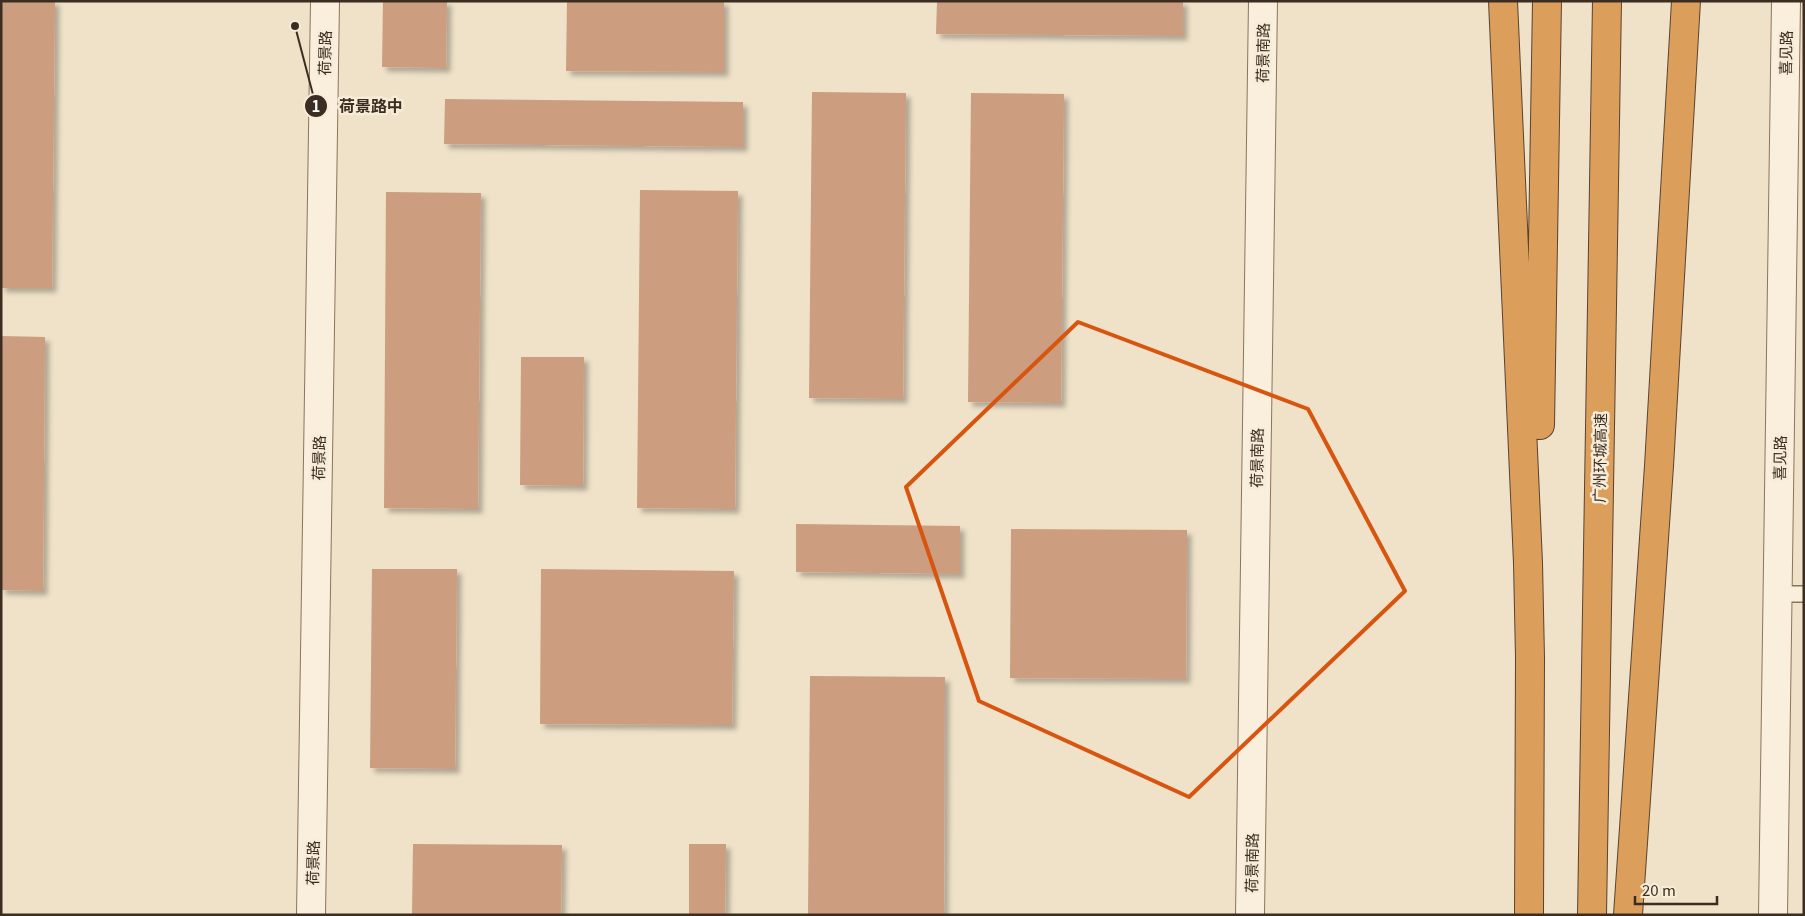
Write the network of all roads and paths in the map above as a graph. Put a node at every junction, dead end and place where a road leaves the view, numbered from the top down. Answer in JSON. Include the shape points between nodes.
{"nodes":[{"id":1,"x":325,"y":1,"type":"edge"},
{"id":2,"x":1263,"y":1,"type":"edge"},
{"id":3,"x":1503,"y":1,"type":"edge"},
{"id":4,"x":1547,"y":1,"type":"edge"},
{"id":5,"x":1607,"y":1,"type":"edge"},
{"id":6,"x":1679,"y":1,"type":"edge"},
{"id":7,"x":1686,"y":1,"type":"edge"},
{"id":8,"x":1786,"y":1,"type":"edge"},
{"id":9,"x":1676,"y":164,"type":"junction"},
{"id":10,"x":1790,"y":594,"type":"edge"},
{"id":11,"x":311,"y":915,"type":"edge"},
{"id":12,"x":1250,"y":915,"type":"edge"},
{"id":13,"x":1530,"y":915,"type":"edge"},
{"id":14,"x":1592,"y":915,"type":"edge"},
{"id":15,"x":1628,"y":915,"type":"edge"},
{"id":16,"x":1773,"y":915,"type":"edge"}],
"edges":[{"from":1,"to":11,"type":"street","name":"荷景路"},
{"from":2,"to":12,"type":"street","name":"荷景南路"},
{"from":3,"to":13,"type":"highway","via":[[1528,553]]},
{"from":4,"to":13,"type":"highway"},
{"from":5,"to":14,"type":"highway","name":"广州环城高速"},
{"from":6,"to":9,"type":"highway"},
{"from":7,"to":9,"type":"highway"},
{"from":8,"to":10,"type":"street","name":"喜见路"},
{"from":9,"to":15,"type":"highway"},
{"from":10,"to":16,"type":"street","name":"喜见路"}]}
